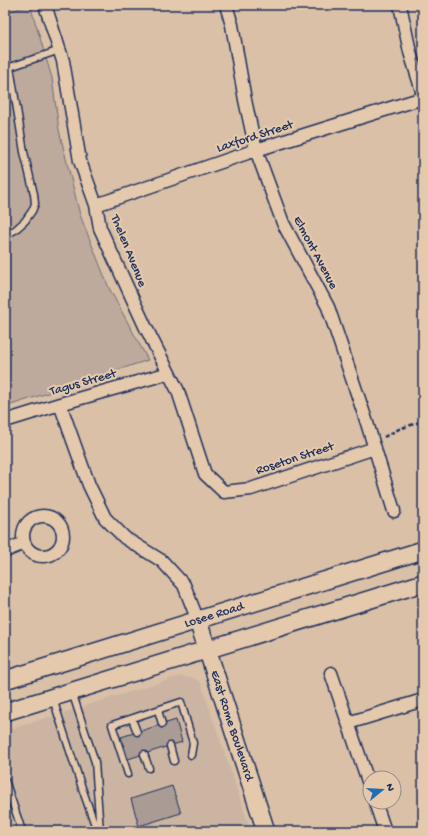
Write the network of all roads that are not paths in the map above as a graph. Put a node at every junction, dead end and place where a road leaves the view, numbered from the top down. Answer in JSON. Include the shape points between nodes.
{"nodes":[{"id":1,"x":45,"y":5,"type":"edge"},
{"id":2,"x":226,"y":5,"type":"edge"},
{"id":3,"x":400,"y":5,"type":"edge"},
{"id":4,"x":60,"y":50,"type":"junction"},
{"id":5,"x":8,"y":69,"type":"edge"},
{"id":6,"x":423,"y":94,"type":"edge"},
{"id":7,"x":423,"y":98,"type":"edge"},
{"id":8,"x":256,"y":150,"type":"junction"},
{"id":9,"x":96,"y":205,"type":"junction"},
{"id":10,"x":5,"y":235,"type":"edge"},
{"id":11,"x":169,"y":373,"type":"junction"},
{"id":12,"x":60,"y":404,"type":"junction"},
{"id":13,"x":5,"y":421,"type":"edge"},
{"id":14,"x":375,"y":448,"type":"junction"},
{"id":15,"x":224,"y":492,"type":"joint"},
{"id":16,"x":394,"y":511,"type":"dead end"},
{"id":17,"x":24,"y":543,"type":"dead end"},
{"id":18,"x":423,"y":550,"type":"edge"},
{"id":19,"x":5,"y":551,"type":"edge"},
{"id":20,"x":423,"y":583,"type":"edge"},
{"id":21,"x":198,"y":621,"type":"junction"},
{"id":22,"x":208,"y":649,"type":"junction"},
{"id":23,"x":331,"y":673,"type":"dead end"},
{"id":24,"x":5,"y":680,"type":"edge"},
{"id":25,"x":72,"y":692,"type":"junction"},
{"id":26,"x":52,"y":697,"type":"junction"},
{"id":27,"x":423,"y":700,"type":"edge"},
{"id":28,"x":158,"y":710,"type":"junction"},
{"id":29,"x":5,"y":712,"type":"edge"},
{"id":30,"x":132,"y":719,"type":"junction"},
{"id":31,"x":348,"y":723,"type":"junction"},
{"id":32,"x":162,"y":724,"type":"dead end"},
{"id":33,"x":137,"y":732,"type":"dead end"},
{"id":34,"x":170,"y":746,"type":"dead end"},
{"id":35,"x":144,"y":754,"type":"dead end"},
{"id":36,"x":191,"y":756,"type":"dead end"},
{"id":37,"x":174,"y":760,"type":"dead end"},
{"id":38,"x":149,"y":768,"type":"dead end"},
{"id":39,"x":364,"y":770,"type":"edge"},
{"id":40,"x":128,"y":774,"type":"dead end"},
{"id":41,"x":5,"y":780,"type":"edge"},
{"id":42,"x":378,"y":810,"type":"edge"},
{"id":43,"x":22,"y":831,"type":"edge"},
{"id":44,"x":99,"y":831,"type":"edge"},
{"id":45,"x":266,"y":831,"type":"edge"},
{"id":46,"x":385,"y":831,"type":"edge"}],
"edges":[{"from":1,"to":4,"type":"street","name":"Thelen Avenue"},
{"from":2,"to":8,"type":"street","name":"Elmont Avenue"},
{"from":3,"to":6,"type":"street","via":[[410,52]]},
{"from":4,"to":5,"type":"lane"},
{"from":4,"to":9,"type":"street","name":"Thelen Avenue","via":[[80,161]]},
{"from":5,"to":10,"type":"lane","via":[[35,204],[25,221]]},
{"from":7,"to":8,"type":"street","name":"Laxford Street"},
{"from":8,"to":9,"type":"street","name":"Laxford Street"},
{"from":8,"to":14,"type":"street","name":"Elmont Avenue","via":[[283,223],[328,307]]},
{"from":9,"to":11,"type":"street","name":"Thelen Avenue","via":[[100,228]]},
{"from":11,"to":12,"type":"street","name":"Tagus Street"},
{"from":11,"to":15,"type":"street","name":"Thelen Avenue","via":[[178,391],[205,474]]},
{"from":12,"to":13,"type":"street","name":"Tagus Street"},
{"from":12,"to":21,"type":"street","via":[[89,485],[105,518],[125,538],[162,561],[184,585]]},
{"from":14,"to":15,"type":"street","name":"Roseton Street","via":[[251,489]]},
{"from":14,"to":16,"type":"street","name":"Elmont Avenue"},
{"from":17,"to":19,"type":"street"},
{"from":18,"to":21,"type":"main road","name":"Losee Road"},
{"from":20,"to":22,"type":"main road"},
{"from":21,"to":22,"type":"main road","name":"East Rome Boulevard"},
{"from":21,"to":24,"type":"main road","name":"Losee Road"},
{"from":22,"to":25,"type":"main road"},
{"from":22,"to":45,"type":"main road","name":"East Rome Boulevard"},
{"from":23,"to":31,"type":"street"},
{"from":25,"to":26,"type":"main road"},
{"from":25,"to":44,"type":"lane","via":[[95,762]]},
{"from":26,"to":29,"type":"main road"},
{"from":26,"to":44,"type":"lane"},
{"from":27,"to":31,"type":"street"},
{"from":28,"to":30,"type":"lane"},
{"from":28,"to":32,"type":"lane"},
{"from":28,"to":36,"type":"lane","via":[[181,702],[193,743]]},
{"from":30,"to":33,"type":"lane"},
{"from":30,"to":40,"type":"lane","via":[[112,725]]},
{"from":31,"to":39,"type":"street"},
{"from":34,"to":37,"type":"lane"},
{"from":35,"to":38,"type":"lane"},
{"from":41,"to":43,"type":"lane"},
{"from":42,"to":46,"type":"street"}]}
